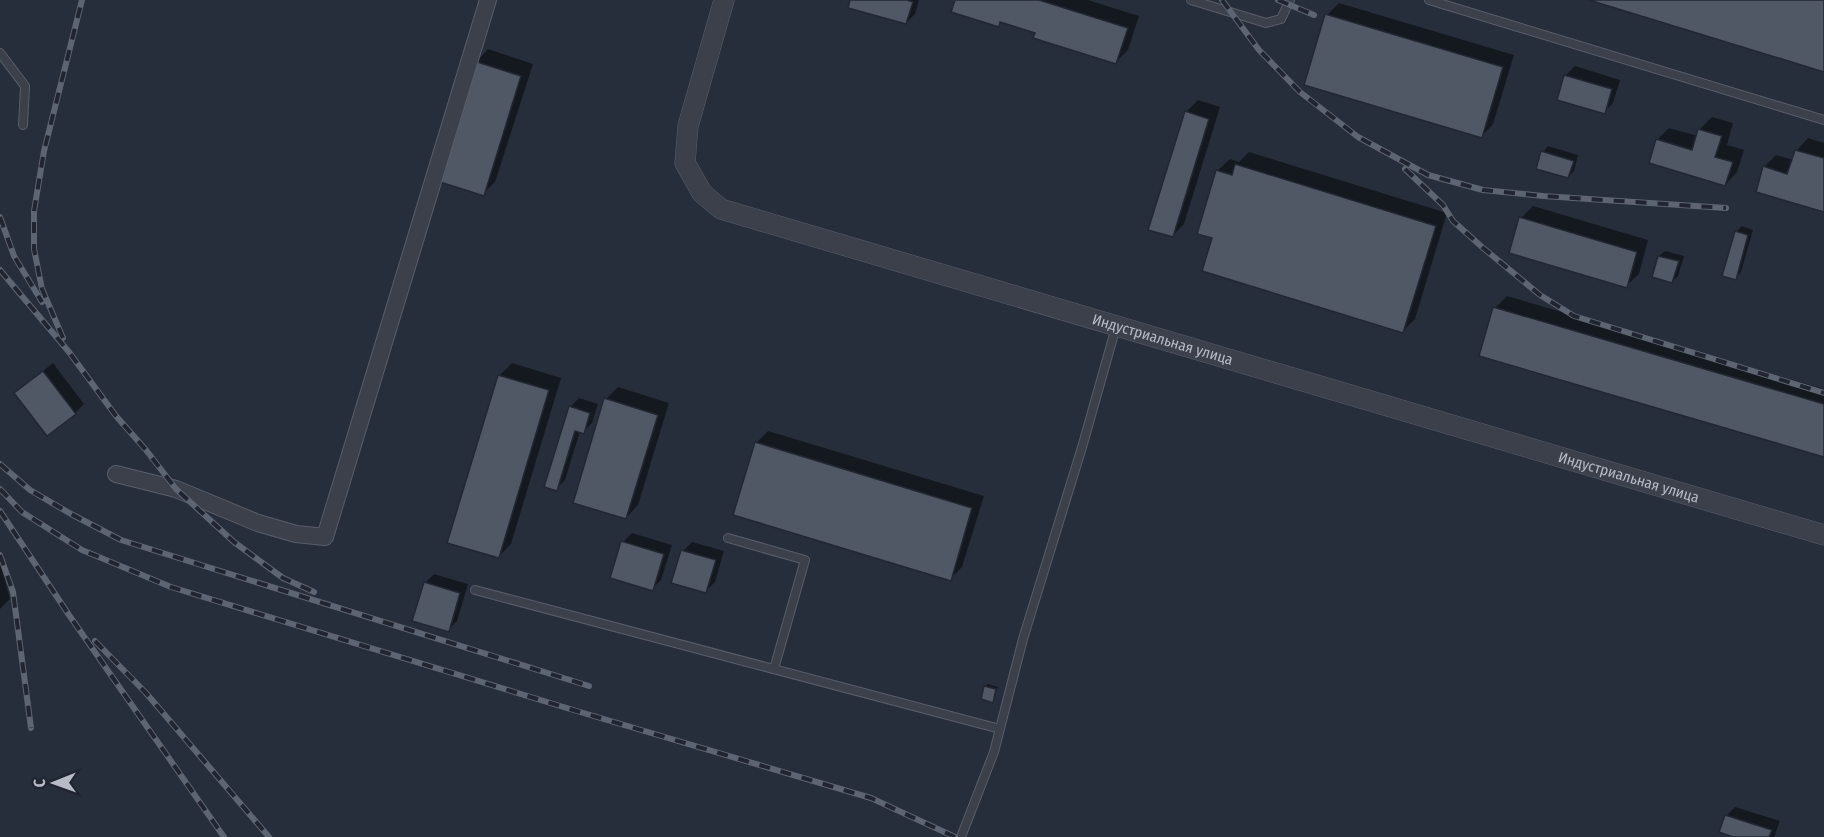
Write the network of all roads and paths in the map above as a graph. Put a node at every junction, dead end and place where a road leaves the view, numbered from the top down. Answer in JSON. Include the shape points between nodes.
{"nodes":[{"id":1,"x":488,"y":0,"type":"edge"},
{"id":2,"x":724,"y":0,"type":"edge"},
{"id":3,"x":1191,"y":0,"type":"edge"},
{"id":4,"x":1290,"y":0,"type":"edge"},
{"id":5,"x":1429,"y":0,"type":"edge"},
{"id":6,"x":0,"y":53,"type":"edge"},
{"id":7,"x":1824,"y":120,"type":"edge"},
{"id":8,"x":23,"y":125,"type":"dead end"},
{"id":9,"x":1117,"y":326,"type":"junction"},
{"id":10,"x":116,"y":474,"type":"dead end"},
{"id":11,"x":1824,"y":535,"type":"edge"},
{"id":12,"x":728,"y":538,"type":"dead end"},
{"id":13,"x":475,"y":590,"type":"dead end"},
{"id":14,"x":774,"y":669,"type":"junction"},
{"id":15,"x":1000,"y":729,"type":"junction"},
{"id":16,"x":961,"y":837,"type":"edge"}],
"edges":[{"from":1,"to":10,"type":"street","via":[[325,537],[258,523],[176,489]]},
{"from":2,"to":9,"type":"street","name":"Индустриальная улица","via":[[688,126],[685,163],[702,193],[721,209]]},
{"from":3,"to":4,"type":"lane","via":[[1266,23],[1281,19]]},
{"from":5,"to":7,"type":"lane"},
{"from":6,"to":8,"type":"lane","via":[[25,86]]},
{"from":9,"to":11,"type":"street","name":"Индустриальная улица"},
{"from":9,"to":15,"type":"lane","via":[[1023,639]]},
{"from":12,"to":14,"type":"lane","via":[[805,560]]},
{"from":13,"to":14,"type":"lane"},
{"from":14,"to":15,"type":"lane"},
{"from":15,"to":16,"type":"lane"}]}
